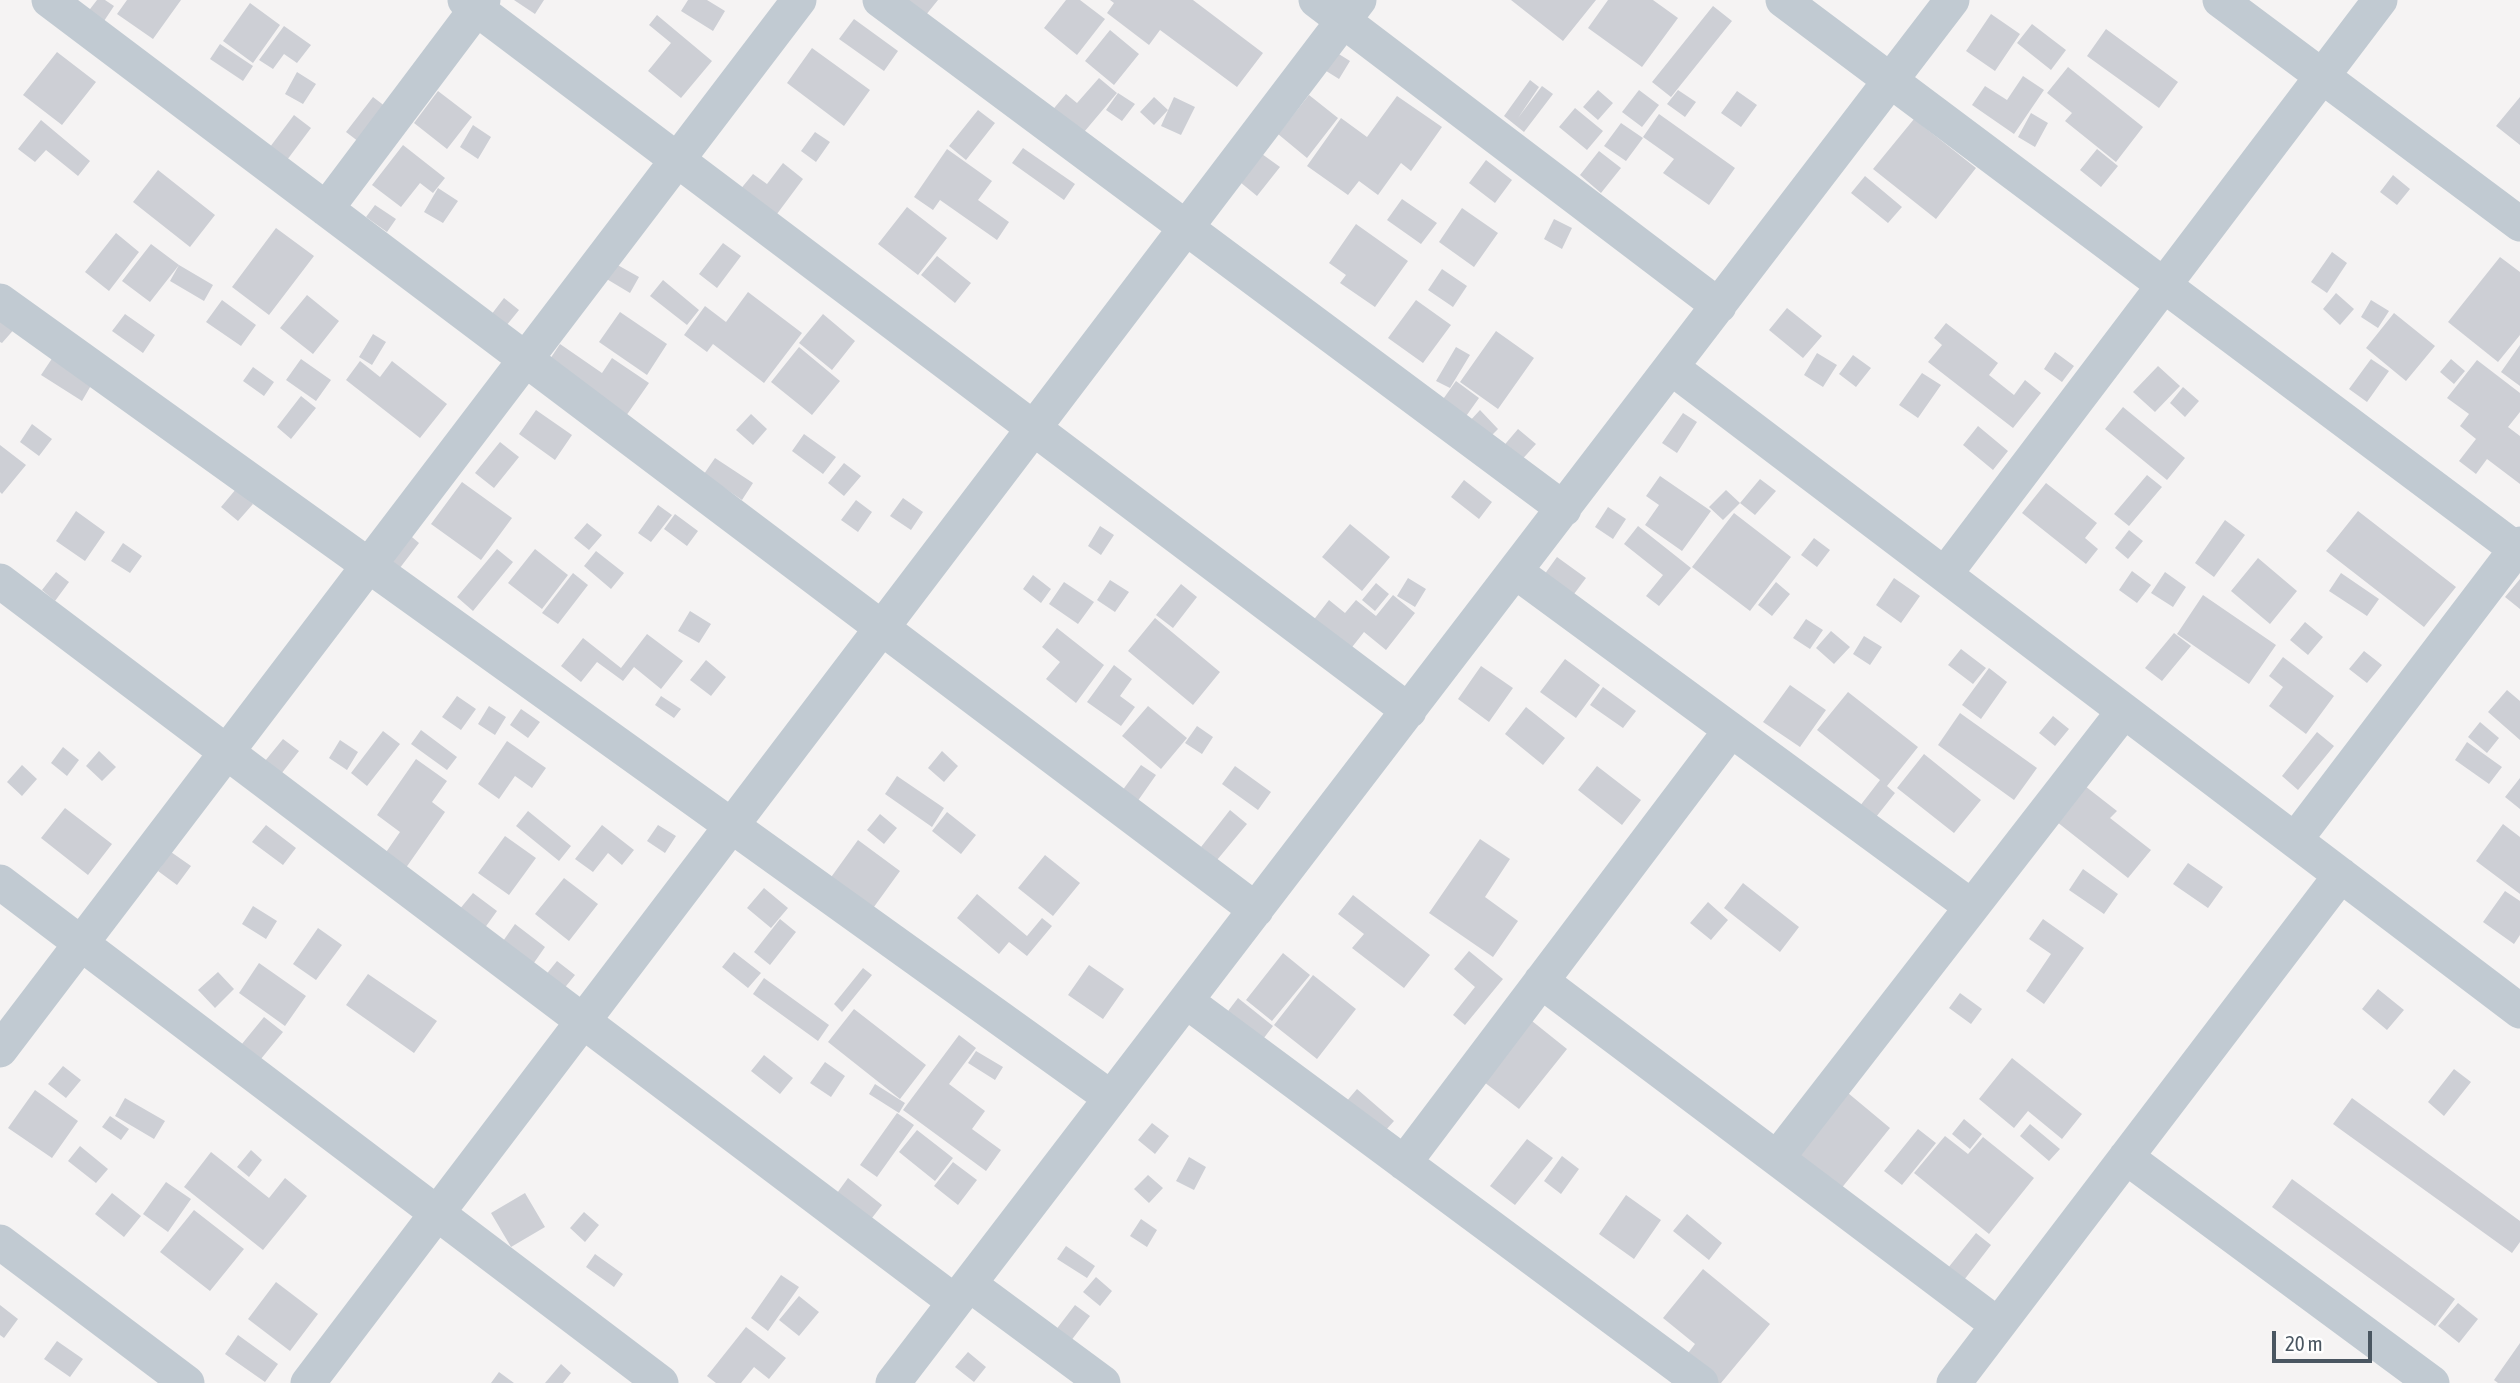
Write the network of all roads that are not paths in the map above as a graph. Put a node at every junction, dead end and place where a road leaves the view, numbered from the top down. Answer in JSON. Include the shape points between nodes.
{"nodes":[{"id":1,"x":49,"y":0,"type":"edge"},
{"id":2,"x":799,"y":0,"type":"edge"},
{"id":3,"x":880,"y":0,"type":"edge"},
{"id":4,"x":1783,"y":0,"type":"edge"},
{"id":5,"x":1952,"y":0,"type":"edge"},
{"id":6,"x":2220,"y":0,"type":"edge"},
{"id":7,"x":2380,"y":0,"type":"edge"},
{"id":8,"x":475,"y":3,"type":"edge"},
{"id":9,"x":1339,"y":7,"type":"edge"},
{"id":10,"x":2322,"y":76,"type":"junction"},
{"id":11,"x":1890,"y":81,"type":"junction"},
{"id":12,"x":677,"y":160,"type":"junction"},
{"id":13,"x":326,"y":209,"type":"junction"},
{"id":14,"x":2520,"y":225,"type":"edge"},
{"id":15,"x":1186,"y":227,"type":"junction"},
{"id":16,"x":2164,"y":285,"type":"junction"},
{"id":17,"x":0,"y":301,"type":"edge"},
{"id":18,"x":1719,"y":306,"type":"junction"},
{"id":19,"x":525,"y":360,"type":"junction"},
{"id":20,"x":1672,"y":368,"type":"junction"},
{"id":21,"x":1033,"y":428,"type":"junction"},
{"id":22,"x":1564,"y":509,"type":"junction"},
{"id":23,"x":2519,"y":549,"type":"edge"},
{"id":24,"x":368,"y":565,"type":"junction"},
{"id":25,"x":1516,"y":572,"type":"junction"},
{"id":26,"x":1945,"y":574,"type":"junction"},
{"id":27,"x":0,"y":581,"type":"edge"},
{"id":28,"x":881,"y":629,"type":"junction"},
{"id":29,"x":1409,"y":711,"type":"junction"},
{"id":30,"x":2124,"y":711,"type":"junction"},
{"id":31,"x":1731,"y":730,"type":"junction"},
{"id":32,"x":227,"y":752,"type":"junction"},
{"id":33,"x":731,"y":825,"type":"junction"},
{"id":34,"x":2295,"y":840,"type":"junction"},
{"id":35,"x":2341,"y":875,"type":"junction"},
{"id":36,"x":0,"y":882,"type":"edge"},
{"id":37,"x":1972,"y":907,"type":"junction"},
{"id":38,"x":1255,"y":910,"type":"junction"},
{"id":39,"x":81,"y":944,"type":"junction"},
{"id":40,"x":1541,"y":981,"type":"junction"},
{"id":41,"x":1186,"y":1001,"type":"junction"},
{"id":42,"x":2520,"y":1011,"type":"edge"},
{"id":43,"x":583,"y":1021,"type":"junction"},
{"id":44,"x":0,"y":1050,"type":"edge"},
{"id":45,"x":1111,"y":1098,"type":"junction"},
{"id":46,"x":2126,"y":1157,"type":"junction"},
{"id":47,"x":1776,"y":1158,"type":"junction"},
{"id":48,"x":1404,"y":1163,"type":"junction"},
{"id":49,"x":437,"y":1213,"type":"junction"},
{"id":50,"x":0,"y":1242,"type":"edge"},
{"id":51,"x":962,"y":1293,"type":"junction"},
{"id":52,"x":1998,"y":1325,"type":"junction"},
{"id":53,"x":187,"y":1383,"type":"edge"},
{"id":54,"x":308,"y":1383,"type":"edge"},
{"id":55,"x":661,"y":1383,"type":"edge"},
{"id":56,"x":893,"y":1383,"type":"edge"},
{"id":57,"x":1103,"y":1383,"type":"edge"},
{"id":58,"x":1701,"y":1383,"type":"edge"},
{"id":59,"x":1954,"y":1383,"type":"edge"},
{"id":60,"x":2432,"y":1383,"type":"edge"}],
"edges":[{"from":1,"to":13,"type":"street"},
{"from":2,"to":12,"type":"street"},
{"from":3,"to":15,"type":"street"},
{"from":4,"to":11,"type":"street"},
{"from":5,"to":11,"type":"street"},
{"from":6,"to":10,"type":"street"},
{"from":7,"to":10,"type":"street"},
{"from":8,"to":12,"type":"street"},
{"from":8,"to":13,"type":"street"},
{"from":9,"to":15,"type":"street"},
{"from":9,"to":18,"type":"street"},
{"from":10,"to":14,"type":"street"},
{"from":10,"to":16,"type":"street"},
{"from":11,"to":16,"type":"street"},
{"from":11,"to":18,"type":"street"},
{"from":12,"to":19,"type":"street"},
{"from":12,"to":21,"type":"street"},
{"from":13,"to":19,"type":"street"},
{"from":15,"to":21,"type":"street"},
{"from":15,"to":22,"type":"street"},
{"from":16,"to":23,"type":"street"},
{"from":16,"to":26,"type":"street"},
{"from":17,"to":24,"type":"street"},
{"from":18,"to":20,"type":"street"},
{"from":19,"to":24,"type":"street"},
{"from":19,"to":28,"type":"street"},
{"from":20,"to":22,"type":"street"},
{"from":20,"to":26,"type":"street"},
{"from":21,"to":28,"type":"street"},
{"from":21,"to":29,"type":"street"},
{"from":22,"to":25,"type":"street"},
{"from":23,"to":34,"type":"street"},
{"from":24,"to":32,"type":"street"},
{"from":24,"to":33,"type":"street"},
{"from":25,"to":29,"type":"street"},
{"from":25,"to":31,"type":"street"},
{"from":26,"to":30,"type":"street"},
{"from":27,"to":32,"type":"street"},
{"from":28,"to":33,"type":"street"},
{"from":28,"to":38,"type":"street"},
{"from":29,"to":38,"type":"street"},
{"from":30,"to":34,"type":"street"},
{"from":30,"to":37,"type":"street"},
{"from":31,"to":37,"type":"street"},
{"from":31,"to":40,"type":"street"},
{"from":32,"to":39,"type":"street"},
{"from":32,"to":43,"type":"street"},
{"from":33,"to":43,"type":"street"},
{"from":33,"to":45,"type":"street"},
{"from":34,"to":35,"type":"street"},
{"from":35,"to":42,"type":"street"},
{"from":35,"to":46,"type":"street"},
{"from":36,"to":39,"type":"street"},
{"from":37,"to":47,"type":"street"},
{"from":38,"to":41,"type":"street"},
{"from":39,"to":44,"type":"street"},
{"from":39,"to":49,"type":"street"},
{"from":40,"to":47,"type":"street"},
{"from":40,"to":48,"type":"street"},
{"from":41,"to":45,"type":"street"},
{"from":41,"to":48,"type":"street"},
{"from":43,"to":49,"type":"street"},
{"from":43,"to":51,"type":"street"},
{"from":45,"to":51,"type":"street"},
{"from":46,"to":52,"type":"street"},
{"from":46,"to":60,"type":"street"},
{"from":47,"to":52,"type":"street"},
{"from":48,"to":58,"type":"street"},
{"from":49,"to":54,"type":"street"},
{"from":49,"to":55,"type":"street"},
{"from":50,"to":53,"type":"street"},
{"from":51,"to":56,"type":"street"},
{"from":51,"to":57,"type":"street"},
{"from":52,"to":59,"type":"street"}]}
